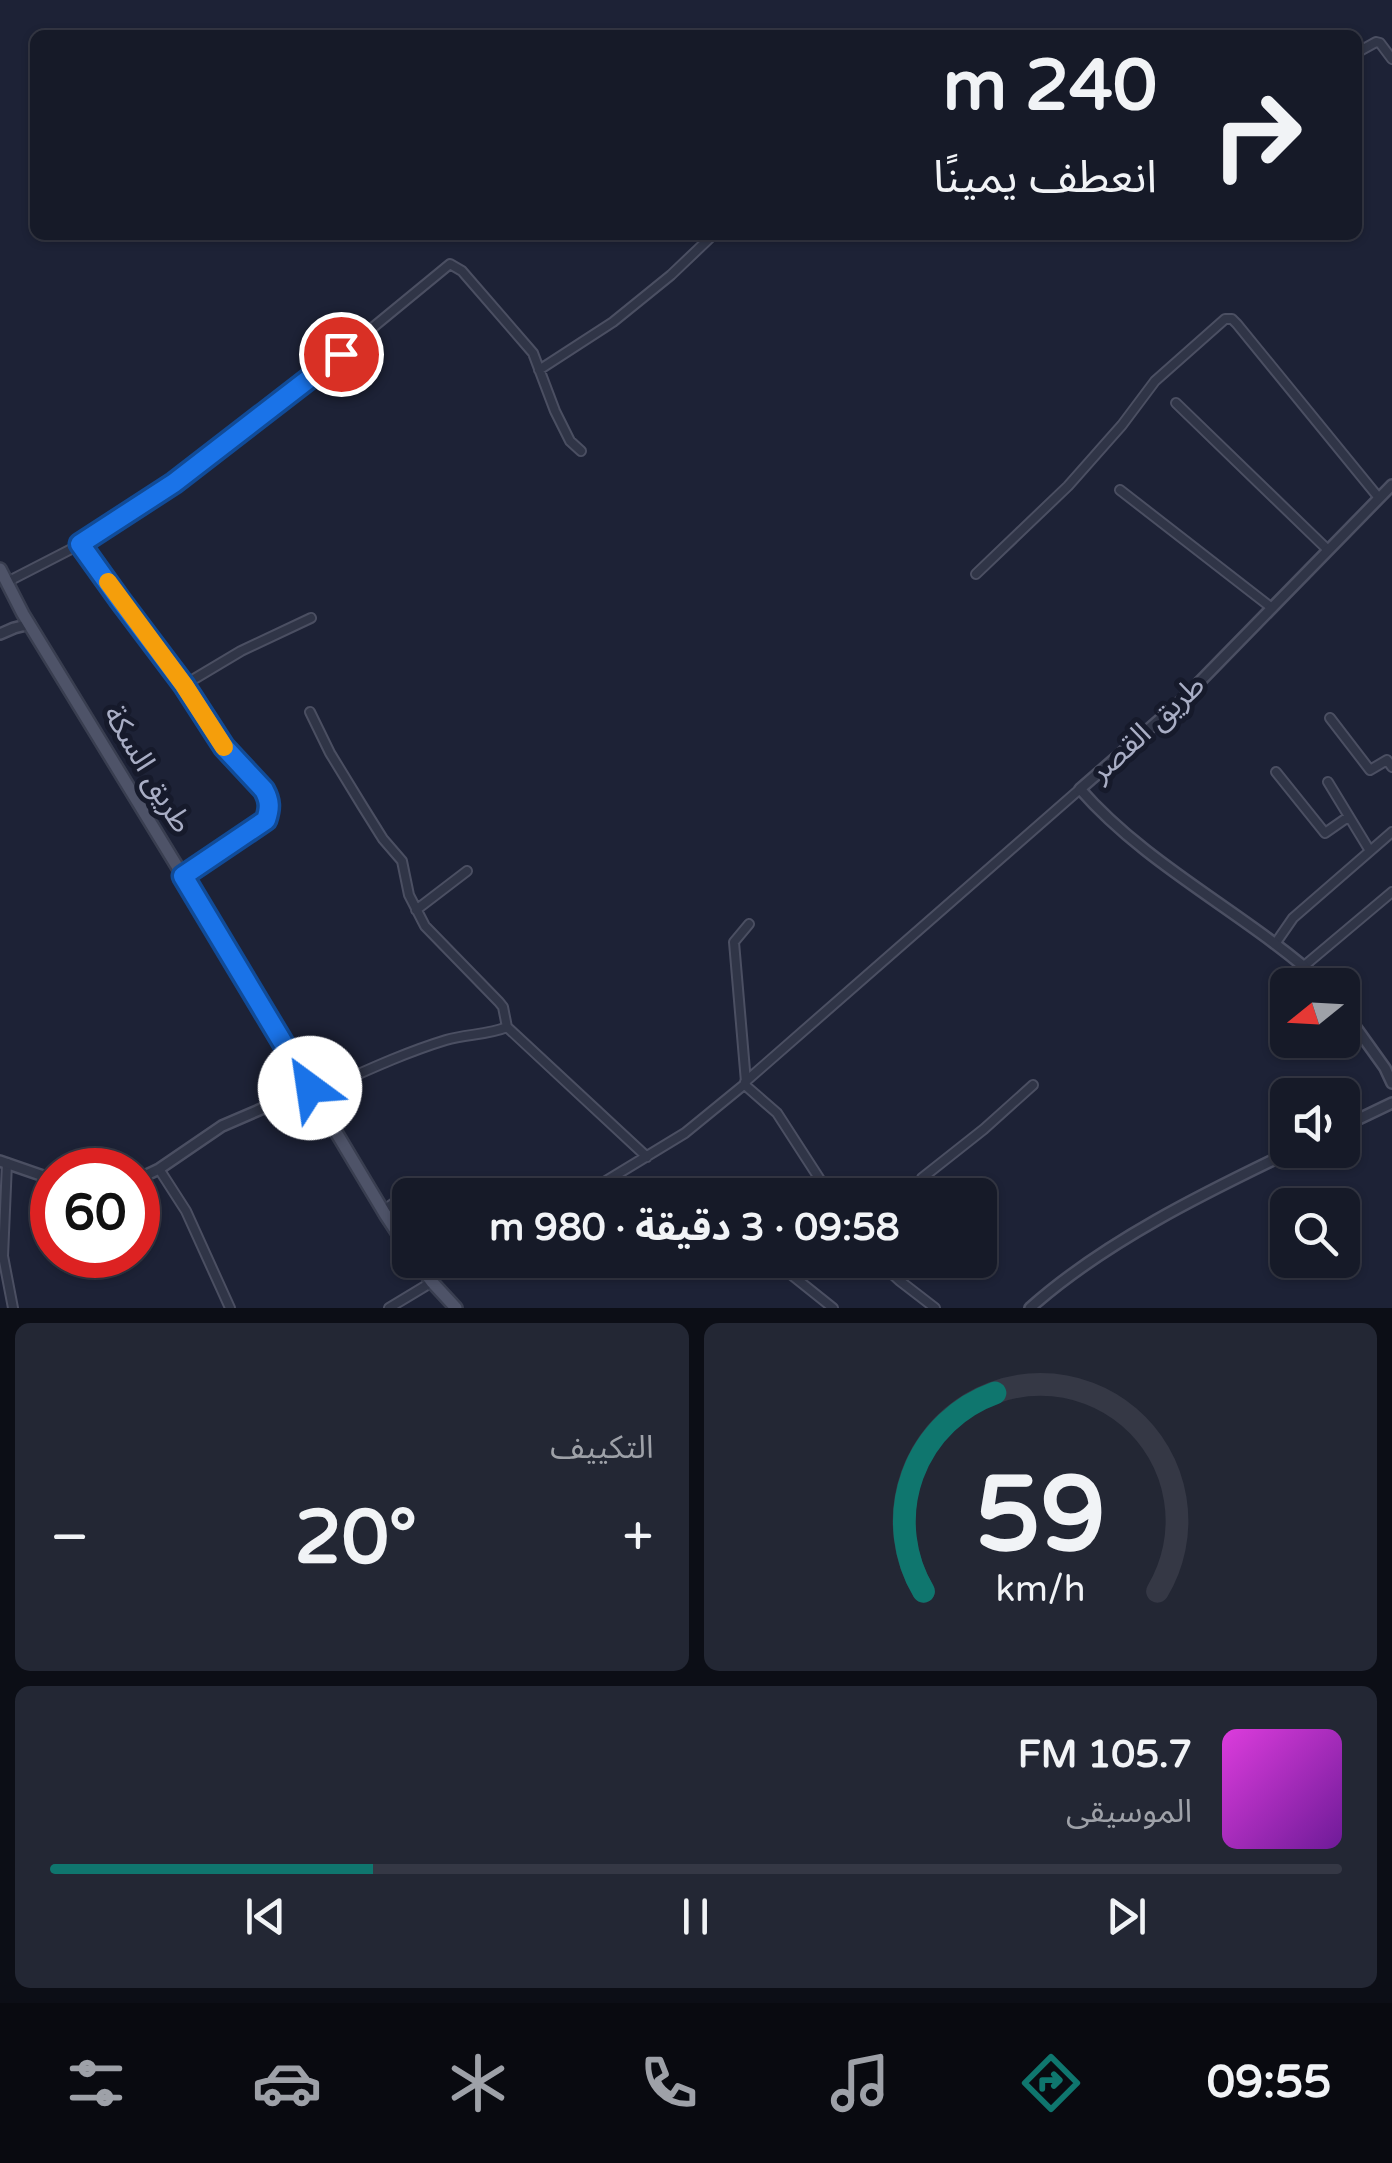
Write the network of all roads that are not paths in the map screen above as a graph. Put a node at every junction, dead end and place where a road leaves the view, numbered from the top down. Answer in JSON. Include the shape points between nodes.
{"nodes":[{"id":1,"x":1362,"y":50,"type":"edge"},
{"id":2,"x":1392,"y":59,"type":"edge"},
{"id":3,"x":708,"y":240,"type":"edge"},
{"id":4,"x":538,"y":370,"type":"junction"},
{"id":5,"x":1176,"y":403,"type":"dead end"},
{"id":6,"x":581,"y":450,"type":"dead end"},
{"id":7,"x":1392,"y":485,"type":"edge"},
{"id":8,"x":1120,"y":490,"type":"dead end"},
{"id":9,"x":1379,"y":498,"type":"junction"},
{"id":10,"x":80,"y":544,"type":"junction"},
{"id":11,"x":1328,"y":550,"type":"junction"},
{"id":12,"x":0,"y":569,"type":"edge"},
{"id":13,"x":976,"y":574,"type":"dead end"},
{"id":14,"x":7,"y":582,"type":"junction"},
{"id":15,"x":1272,"y":608,"type":"junction"},
{"id":16,"x":311,"y":618,"type":"dead end"},
{"id":17,"x":27,"y":619,"type":"junction"},
{"id":18,"x":0,"y":634,"type":"edge"},
{"id":19,"x":184,"y":685,"type":"junction"},
{"id":20,"x":310,"y":712,"type":"dead end"},
{"id":21,"x":1330,"y":718,"type":"dead end"},
{"id":22,"x":1392,"y":767,"type":"edge"},
{"id":23,"x":1276,"y":772,"type":"dead end"},
{"id":24,"x":1328,"y":782,"type":"dead end"},
{"id":25,"x":1080,"y":788,"type":"junction"},
{"id":26,"x":1348,"y":817,"type":"junction"},
{"id":27,"x":1392,"y":832,"type":"edge"},
{"id":28,"x":1370,"y":851,"type":"junction"},
{"id":29,"x":467,"y":871,"type":"dead end"},
{"id":30,"x":183,"y":876,"type":"junction"},
{"id":31,"x":1392,"y":892,"type":"edge"},
{"id":32,"x":416,"y":910,"type":"junction"},
{"id":33,"x":749,"y":924,"type":"dead end"},
{"id":34,"x":1275,"y":944,"type":"junction"},
{"id":35,"x":1304,"y":966,"type":"joint"},
{"id":36,"x":508,"y":1027,"type":"junction"},
{"id":37,"x":1360,"y":1033,"type":"edge"},
{"id":38,"x":745,"y":1083,"type":"junction"},
{"id":39,"x":1392,"y":1083,"type":"edge"},
{"id":40,"x":1033,"y":1085,"type":"dead end"},
{"id":41,"x":312,"y":1091,"type":"junction"},
{"id":42,"x":1392,"y":1103,"type":"edge"},
{"id":43,"x":1360,"y":1118,"type":"edge"},
{"id":44,"x":647,"y":1156,"type":"junction"},
{"id":45,"x":4,"y":1162,"type":"edge"},
{"id":46,"x":1270,"y":1162,"type":"edge"},
{"id":47,"x":160,"y":1168,"type":"edge"},
{"id":48,"x":30,"y":1171,"type":"edge"},
{"id":49,"x":160,"y":1171,"type":"edge"},
{"id":50,"x":611,"y":1178,"type":"edge"},
{"id":51,"x":819,"y":1178,"type":"edge"},
{"id":52,"x":922,"y":1178,"type":"edge"},
{"id":53,"x":392,"y":1204,"type":"edge"},
{"id":54,"x":383,"y":1211,"type":"junction"},
{"id":55,"x":392,"y":1225,"type":"edge"},
{"id":56,"x":429,"y":1278,"type":"edge"},
{"id":57,"x":796,"y":1278,"type":"edge"},
{"id":58,"x":896,"y":1278,"type":"edge"},
{"id":59,"x":432,"y":1282,"type":"junction"},
{"id":60,"x":14,"y":1308,"type":"edge"},
{"id":61,"x":230,"y":1308,"type":"edge"},
{"id":62,"x":389,"y":1308,"type":"edge"},
{"id":63,"x":456,"y":1308,"type":"edge"},
{"id":64,"x":834,"y":1308,"type":"edge"},
{"id":65,"x":935,"y":1308,"type":"edge"},
{"id":66,"x":1030,"y":1308,"type":"edge"}],
"edges":[{"from":1,"to":2,"type":"street","via":[[1380,43]]},
{"from":3,"to":4,"type":"street","via":[[614,322]]},
{"from":4,"to":6,"type":"street","via":[[570,441]]},
{"from":4,"to":10,"type":"street","via":[[533,353],[450,264],[174,483]]},
{"from":5,"to":11,"type":"street"},
{"from":7,"to":9,"type":"street","name":"طريق القصر"},
{"from":8,"to":15,"type":"street"},
{"from":9,"to":11,"type":"street","name":"طريق القصر"},
{"from":9,"to":13,"type":"street","via":[[1237,324],[1225,319],[1155,381],[1068,486]]},
{"from":10,"to":14,"type":"street"},
{"from":10,"to":19,"type":"street"},
{"from":11,"to":15,"type":"street","name":"طريق القصر"},
{"from":12,"to":14,"type":"main road","name":"طريق السكة"},
{"from":14,"to":17,"type":"main road","name":"طريق السكة"},
{"from":15,"to":25,"type":"street","name":"طريق القصر","via":[[1181,701]]},
{"from":16,"to":19,"type":"street"},
{"from":17,"to":18,"type":"street"},
{"from":17,"to":30,"type":"main road","name":"طريق السكة"},
{"from":19,"to":30,"type":"street","via":[[224,747],[264,790],[270,810],[266,820]]},
{"from":20,"to":32,"type":"street","via":[[362,807],[402,861]]},
{"from":21,"to":22,"type":"street","via":[[1370,770],[1387,760]]},
{"from":23,"to":26,"type":"street","via":[[1325,832]]},
{"from":24,"to":26,"type":"street"},
{"from":25,"to":34,"type":"street","name":"طريق القصر","via":[[1183,879]]},
{"from":25,"to":38,"type":"street"},
{"from":26,"to":28,"type":"street"},
{"from":27,"to":28,"type":"street"},
{"from":28,"to":34,"type":"street","via":[[1293,918]]},
{"from":29,"to":32,"type":"street"},
{"from":30,"to":41,"type":"main road","name":"طريق السكة"},
{"from":31,"to":35,"type":"street"},
{"from":32,"to":36,"type":"street","via":[[500,1002]]},
{"from":33,"to":38,"type":"street","via":[[734,942]]},
{"from":34,"to":35,"type":"street","name":"طريق القصر"},
{"from":36,"to":41,"type":"street","via":[[440,1042]]},
{"from":36,"to":44,"type":"street"},
{"from":37,"to":39,"type":"street"},
{"from":38,"to":44,"type":"street"},
{"from":38,"to":51,"type":"street","via":[[777,1114]]},
{"from":40,"to":52,"type":"street"},
{"from":41,"to":47,"type":"street","via":[[222,1126]]},
{"from":41,"to":54,"type":"main road","name":"طريق السكة"},
{"from":42,"to":43,"type":"street"},
{"from":44,"to":50,"type":"street"},
{"from":45,"to":48,"type":"street"},
{"from":45,"to":60,"type":"street","via":[[3,1256]]},
{"from":46,"to":66,"type":"street","via":[[1112,1247]]},
{"from":49,"to":61,"type":"street","via":[[194,1226]]},
{"from":53,"to":54,"type":"street"},
{"from":54,"to":55,"type":"main road","name":"طريق السكة"},
{"from":56,"to":59,"type":"main road"},
{"from":57,"to":64,"type":"street"},
{"from":58,"to":65,"type":"street"},
{"from":59,"to":62,"type":"street"},
{"from":59,"to":63,"type":"main road"}]}
